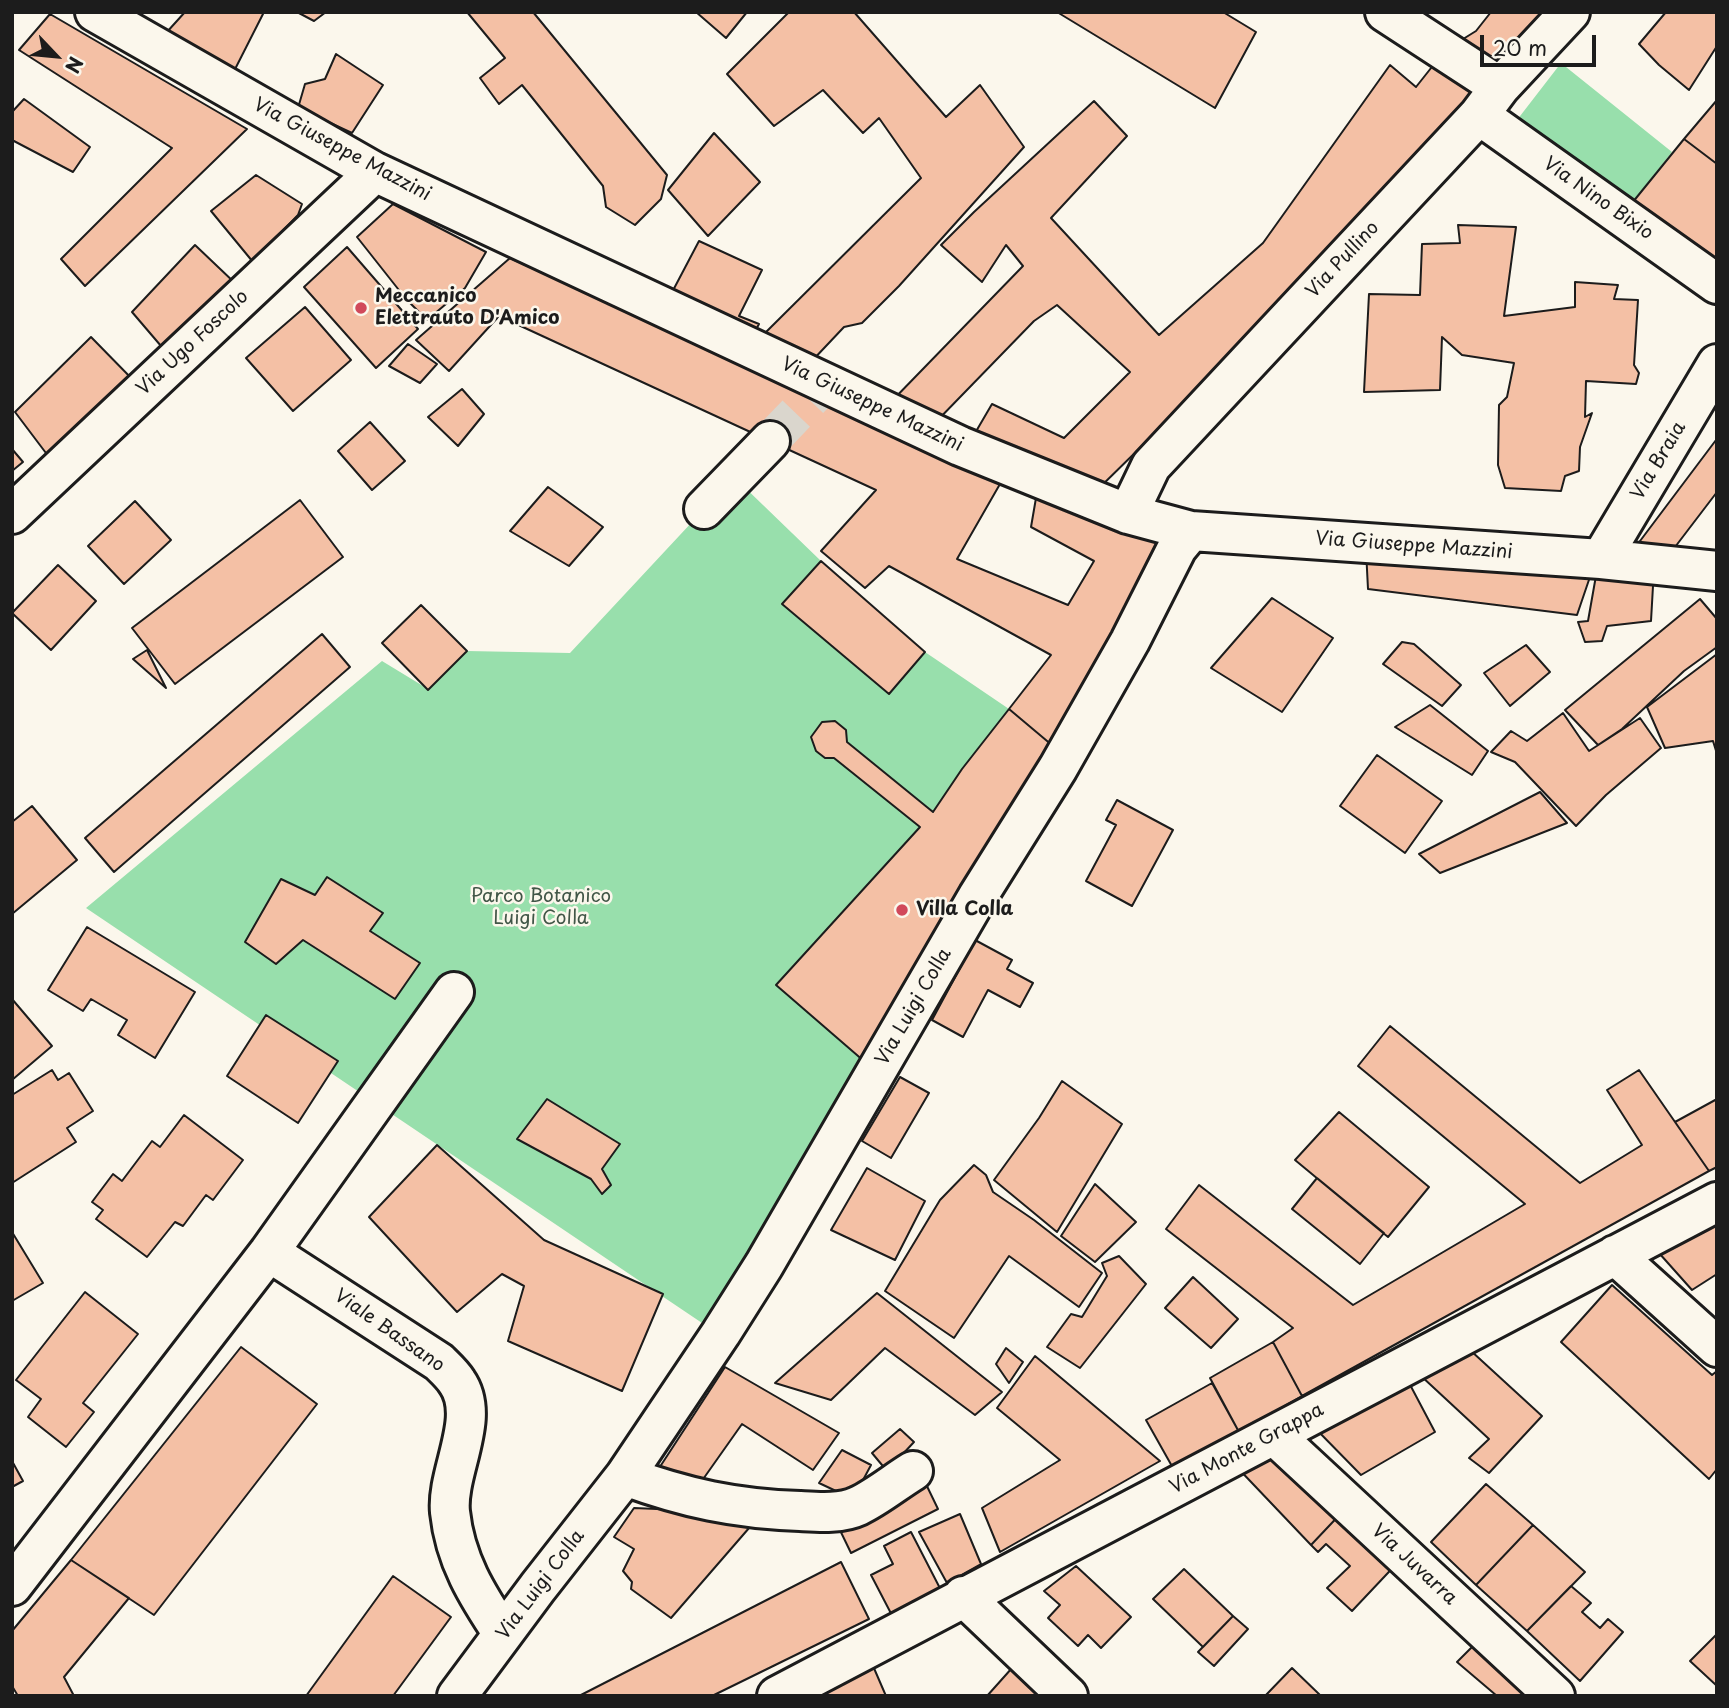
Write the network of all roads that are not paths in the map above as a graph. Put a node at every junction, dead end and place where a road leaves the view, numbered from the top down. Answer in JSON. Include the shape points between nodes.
{"nodes":[{"id":1,"x":95,"y":12,"type":"edge"},
{"id":2,"x":1385,"y":12,"type":"edge"},
{"id":3,"x":1570,"y":12,"type":"edge"},
{"id":4,"x":1490,"y":101,"type":"junction"},
{"id":5,"x":375,"y":172,"type":"junction"},
{"id":6,"x":1717,"y":284,"type":"edge"},
{"id":7,"x":1717,"y":364,"type":"edge"},
{"id":8,"x":770,"y":441,"type":"tunnel mouth"},
{"id":9,"x":704,"y":509,"type":"dead end"},
{"id":10,"x":12,"y":514,"type":"edge"},
{"id":11,"x":1128,"y":514,"type":"junction"},
{"id":12,"x":1191,"y":531,"type":"junction"},
{"id":13,"x":1601,"y":559,"type":"junction"},
{"id":14,"x":1717,"y":571,"type":"edge"},
{"id":15,"x":454,"y":992,"type":"dead end"},
{"id":16,"x":1717,"y":1202,"type":"edge"},
{"id":17,"x":269,"y":1252,"type":"junction"},
{"id":18,"x":1615,"y":1255,"type":"junction"},
{"id":19,"x":1717,"y":1347,"type":"edge"},
{"id":20,"x":1274,"y":1434,"type":"junction"},
{"id":21,"x":913,"y":1471,"type":"dead end"},
{"id":22,"x":625,"y":1476,"type":"junction"},
{"id":23,"x":12,"y":1586,"type":"edge"},
{"id":24,"x":963,"y":1597,"type":"junction"},
{"id":25,"x":503,"y":1634,"type":"junction"},
{"id":26,"x":457,"y":1696,"type":"edge"},
{"id":27,"x":777,"y":1696,"type":"edge"},
{"id":28,"x":1068,"y":1696,"type":"edge"},
{"id":29,"x":1555,"y":1696,"type":"edge"}],
"edges":[{"from":1,"to":5,"type":"street","name":"Via Giuseppe Mazzini"},
{"from":2,"to":4,"type":"street","name":"Via Nino Bixio"},
{"from":3,"to":4,"type":"street","name":"Via Pullino"},
{"from":4,"to":6,"type":"street","name":"Via Nino Bixio"},
{"from":4,"to":11,"type":"street","name":"Via Pullino","via":[[1151,466]]},
{"from":5,"to":10,"type":"street","name":"Via Ugo Foscolo"},
{"from":5,"to":11,"type":"street","name":"Via Giuseppe Mazzini","via":[[819,389]]},
{"from":7,"to":13,"type":"street","name":"Via Braia"},
{"from":8,"to":9,"type":"street"},
{"from":11,"to":12,"type":"street","name":"Via Giuseppe Mazzini"},
{"from":12,"to":13,"type":"street","name":"Via Giuseppe Mazzini"},
{"from":12,"to":22,"type":"street","name":"Via Luigi Colla","via":[[1177,548],[1058,768],[978,896],[764,1265]]},
{"from":13,"to":14,"type":"street","name":"Via Giuseppe Mazzini"},
{"from":15,"to":17,"type":"street"},
{"from":16,"to":18,"type":"street","name":"Via Monte Grappa"},
{"from":17,"to":23,"type":"street"},
{"from":17,"to":25,"type":"street","name":"Viale Bassano","via":[[439,1362],[458,1383],[465,1426],[450,1511],[458,1552],[474,1590]]},
{"from":18,"to":19,"type":"street"},
{"from":18,"to":20,"type":"street","name":"Via Monte Grappa"},
{"from":20,"to":24,"type":"street","name":"Via Monte Grappa"},
{"from":20,"to":29,"type":"street","name":"Via Juvarra"},
{"from":21,"to":22,"type":"street","via":[[857,1507],[827,1513],[702,1501]]},
{"from":22,"to":25,"type":"street","name":"Via Luigi Colla"},
{"from":24,"to":27,"type":"street","name":"Via Monte Grappa"},
{"from":24,"to":28,"type":"street"},
{"from":25,"to":26,"type":"street","name":"Via Luigi Colla"}]}
